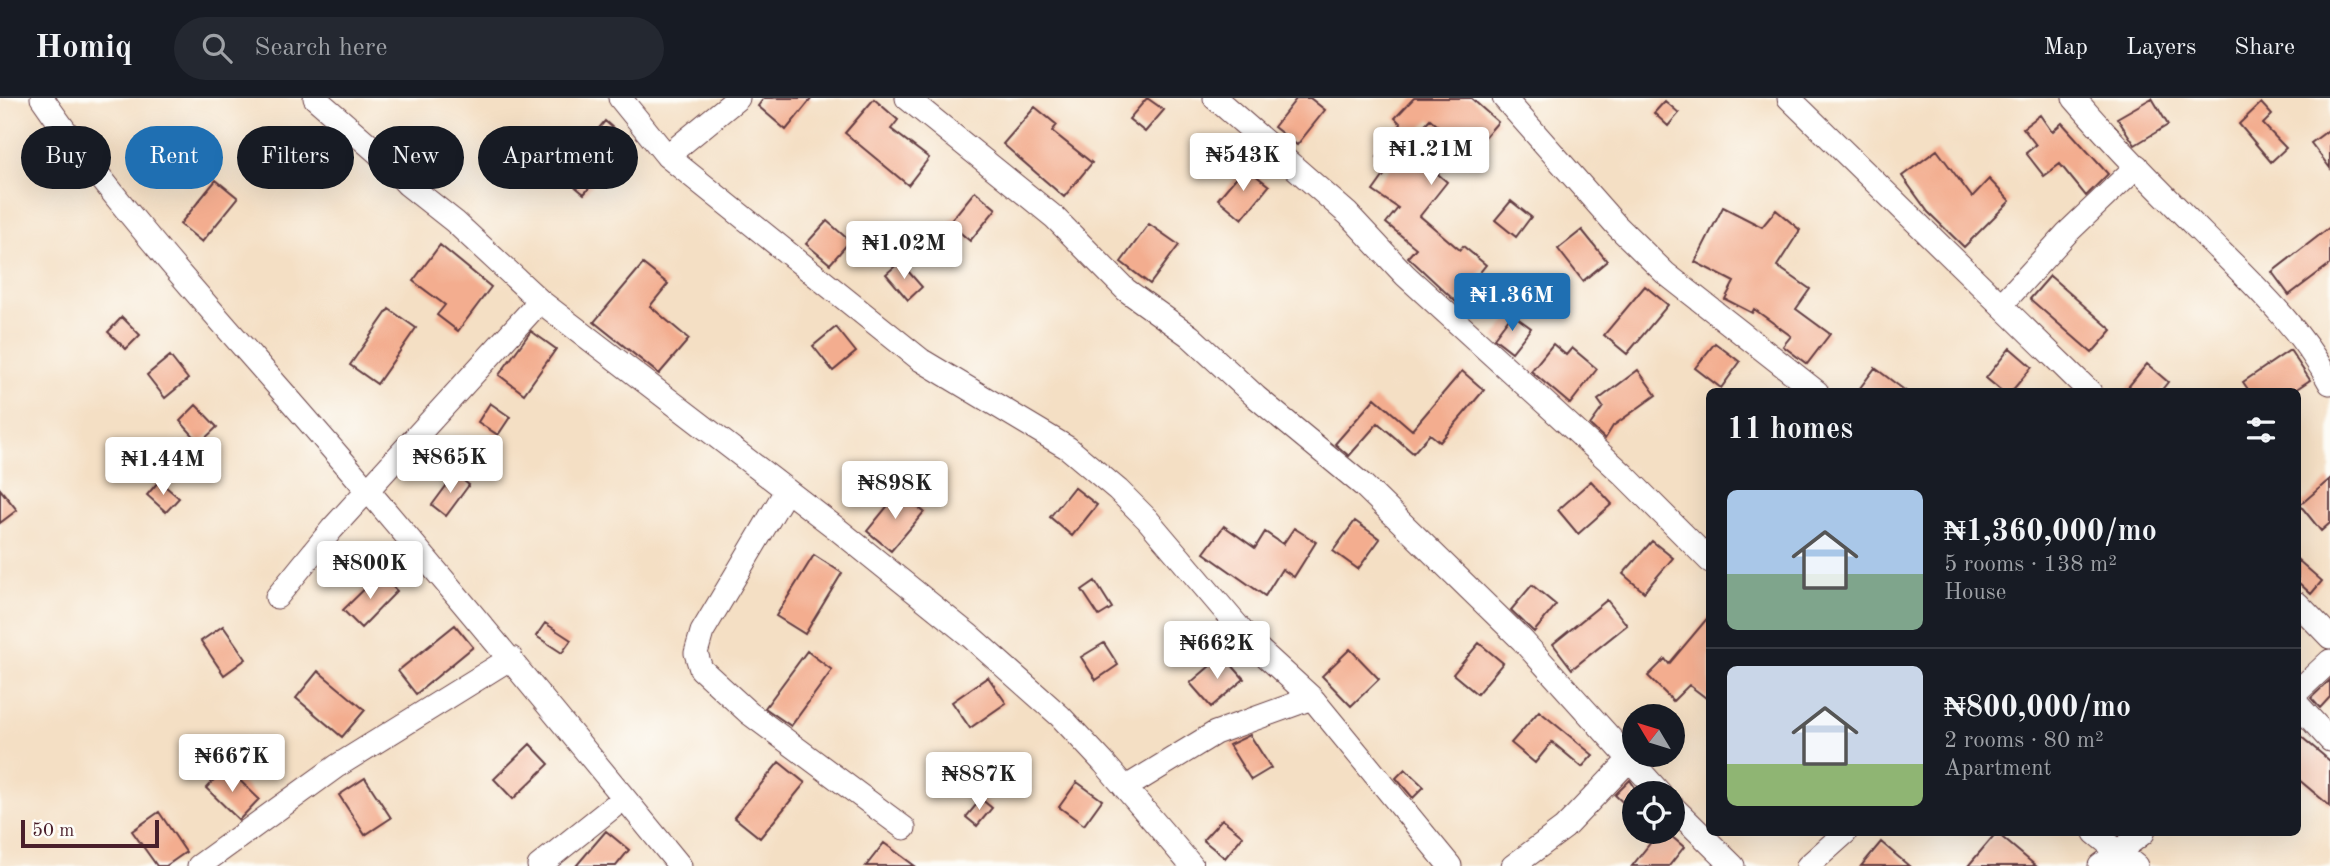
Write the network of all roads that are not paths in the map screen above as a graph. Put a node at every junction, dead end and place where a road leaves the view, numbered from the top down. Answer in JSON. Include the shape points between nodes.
{"nodes":[{"id":1,"x":42,"y":98,"type":"edge"},
{"id":2,"x":315,"y":98,"type":"edge"},
{"id":3,"x":620,"y":98,"type":"edge"},
{"id":4,"x":738,"y":98,"type":"edge"},
{"id":5,"x":907,"y":98,"type":"edge"},
{"id":6,"x":1215,"y":98,"type":"edge"},
{"id":7,"x":1504,"y":98,"type":"edge"},
{"id":8,"x":1789,"y":98,"type":"edge"},
{"id":9,"x":2074,"y":98,"type":"edge"},
{"id":10,"x":667,"y":156,"type":"junction"},
{"id":11,"x":2137,"y":166,"type":"junction"},
{"id":12,"x":540,"y":301,"type":"junction"},
{"id":13,"x":2003,"y":304,"type":"junction"},
{"id":14,"x":2330,"y":383,"type":"edge"},
{"id":15,"x":1812,"y":388,"type":"edge"},
{"id":16,"x":2086,"y":388,"type":"edge"},
{"id":17,"x":369,"y":491,"type":"junction"},
{"id":18,"x":786,"y":491,"type":"junction"},
{"id":19,"x":1706,"y":557,"type":"edge"},
{"id":20,"x":277,"y":597,"type":"dead end"},
{"id":21,"x":2301,"y":607,"type":"edge"},
{"id":22,"x":2330,"y":637,"type":"edge"},
{"id":23,"x":511,"y":658,"type":"junction"},
{"id":24,"x":2330,"y":661,"type":"edge"},
{"id":25,"x":2301,"y":688,"type":"edge"},
{"id":26,"x":1312,"y":698,"type":"junction"},
{"id":27,"x":2301,"y":708,"type":"edge"},
{"id":28,"x":2330,"y":740,"type":"edge"},
{"id":29,"x":1622,"y":752,"type":"edge"},
{"id":30,"x":1622,"y":767,"type":"edge"},
{"id":31,"x":1636,"y":767,"type":"edge"},
{"id":32,"x":1649,"y":781,"type":"edge"},
{"id":33,"x":1125,"y":788,"type":"dead end"},
{"id":34,"x":624,"y":798,"type":"junction"},
{"id":35,"x":1685,"y":819,"type":"edge"},
{"id":36,"x":904,"y":828,"type":"dead end"},
{"id":37,"x":1842,"y":836,"type":"edge"},
{"id":38,"x":2096,"y":836,"type":"edge"},
{"id":39,"x":2139,"y":836,"type":"edge"},
{"id":40,"x":2108,"y":859,"type":"edge"},
{"id":41,"x":199,"y":866,"type":"edge"},
{"id":42,"x":539,"y":866,"type":"edge"},
{"id":43,"x":680,"y":866,"type":"edge"},
{"id":44,"x":1192,"y":866,"type":"edge"},
{"id":45,"x":1450,"y":866,"type":"edge"},
{"id":46,"x":1513,"y":866,"type":"edge"},
{"id":47,"x":1733,"y":866,"type":"edge"},
{"id":48,"x":1808,"y":866,"type":"edge"},
{"id":49,"x":2136,"y":866,"type":"edge"}],
"edges":[{"from":1,"to":17,"type":"street","via":[[167,258]]},
{"from":2,"to":12,"type":"street"},
{"from":3,"to":10,"type":"street"},
{"from":4,"to":10,"type":"street"},
{"from":5,"to":29,"type":"street","via":[[1054,217],[1126,290],[1190,336],[1364,486],[1522,640]]},
{"from":6,"to":19,"type":"street","via":[[1339,206],[1405,275],[1624,475]]},
{"from":7,"to":15,"type":"street","via":[[1617,226],[1665,273]]},
{"from":8,"to":13,"type":"street"},
{"from":9,"to":11,"type":"street"},
{"from":10,"to":26,"type":"street","via":[[921,360],[1068,448],[1118,490],[1252,644]]},
{"from":11,"to":13,"type":"street","via":[[2067,233]]},
{"from":11,"to":14,"type":"street","via":[[2254,285],[2316,356]]},
{"from":12,"to":17,"type":"street"},
{"from":12,"to":18,"type":"street"},
{"from":13,"to":16,"type":"street"},
{"from":17,"to":20,"type":"street"},
{"from":17,"to":23,"type":"street"},
{"from":18,"to":36,"type":"street","via":[[702,632],[696,653],[701,669],[749,713]]},
{"from":18,"to":44,"type":"street","via":[[970,636],[1060,716]]},
{"from":21,"to":22,"type":"street"},
{"from":23,"to":34,"type":"street"},
{"from":23,"to":41,"type":"street","via":[[337,766]]},
{"from":24,"to":25,"type":"street"},
{"from":26,"to":33,"type":"street","via":[[1215,733]]},
{"from":26,"to":45,"type":"street"},
{"from":27,"to":28,"type":"street"},
{"from":30,"to":46,"type":"street","via":[[1564,828]]},
{"from":31,"to":32,"type":"street"},
{"from":34,"to":42,"type":"street"},
{"from":34,"to":43,"type":"street"},
{"from":35,"to":47,"type":"street"},
{"from":37,"to":48,"type":"street"},
{"from":38,"to":40,"type":"street"},
{"from":39,"to":40,"type":"street"},
{"from":40,"to":49,"type":"street"}]}
